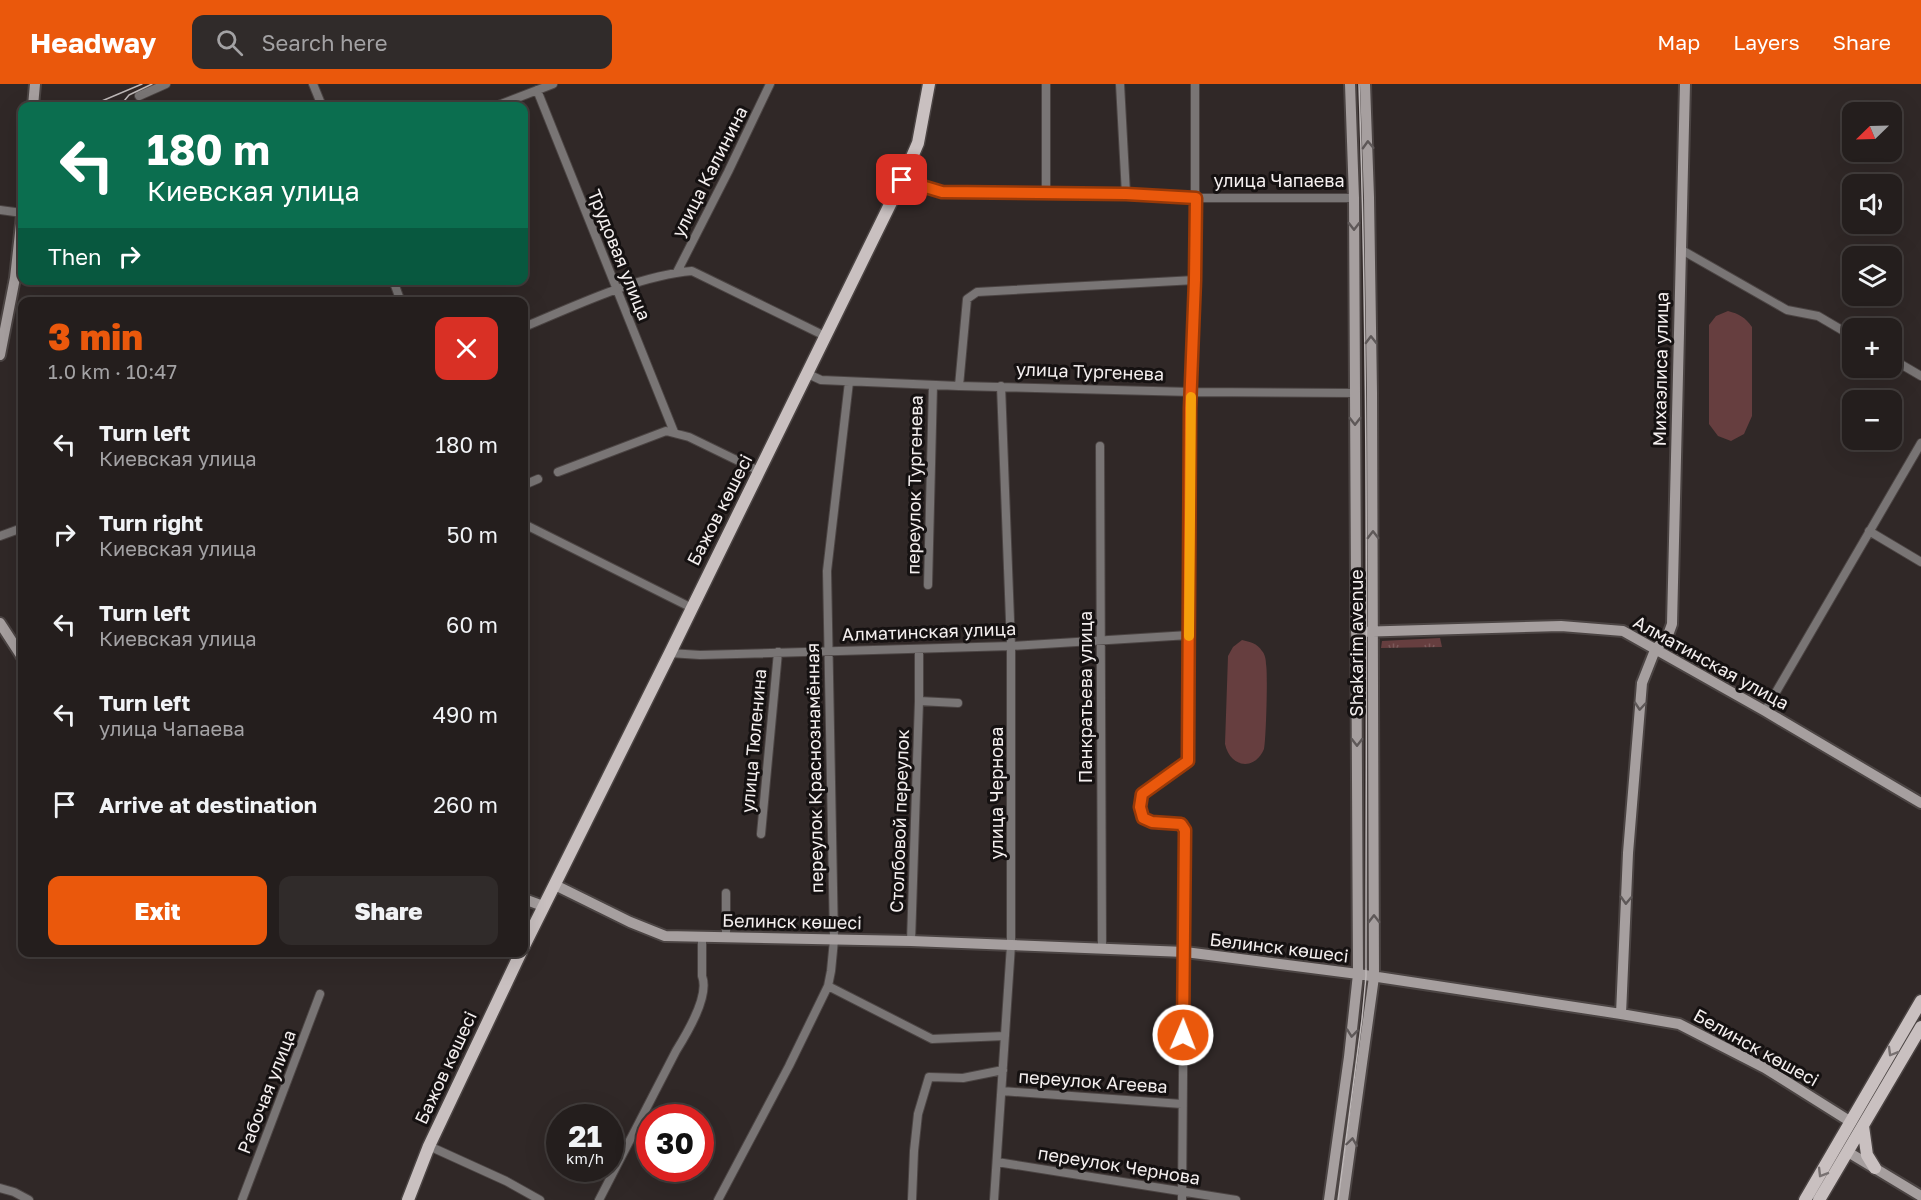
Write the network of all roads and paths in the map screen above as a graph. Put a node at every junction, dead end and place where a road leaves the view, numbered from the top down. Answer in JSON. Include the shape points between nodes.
{"nodes":[{"id":1,"x":34,"y":84,"type":"edge"},
{"id":2,"x":166,"y":84,"type":"edge"},
{"id":3,"x":313,"y":84,"type":"edge"},
{"id":4,"x":553,"y":84,"type":"edge"},
{"id":5,"x":770,"y":84,"type":"edge"},
{"id":6,"x":929,"y":84,"type":"edge"},
{"id":7,"x":1046,"y":84,"type":"edge"},
{"id":8,"x":1120,"y":84,"type":"edge"},
{"id":9,"x":1195,"y":84,"type":"edge"},
{"id":10,"x":1350,"y":84,"type":"edge"},
{"id":11,"x":1365,"y":84,"type":"edge"},
{"id":12,"x":1685,"y":84,"type":"edge"},
{"id":13,"x":537,"y":90,"type":"junction"},
{"id":14,"x":139,"y":96,"type":"dead end"},
{"id":15,"x":33,"y":102,"type":"edge"},
{"id":16,"x":320,"y":102,"type":"edge"},
{"id":17,"x":506,"y":102,"type":"edge"},
{"id":18,"x":902,"y":180,"type":"junction"},
{"id":19,"x":1046,"y":194,"type":"junction"},
{"id":20,"x":1126,"y":194,"type":"junction"},
{"id":21,"x":1369,"y":197,"type":"junction"},
{"id":22,"x":1196,"y":198,"type":"junction"},
{"id":23,"x":1354,"y":198,"type":"junction"},
{"id":24,"x":0,"y":210,"type":"edge"},
{"id":25,"x":18,"y":213,"type":"edge"},
{"id":26,"x":1680,"y":249,"type":"junction"},
{"id":27,"x":18,"y":251,"type":"edge"},
{"id":28,"x":677,"y":272,"type":"junction"},
{"id":29,"x":1195,"y":280,"type":"junction"},
{"id":30,"x":616,"y":289,"type":"junction"},
{"id":31,"x":528,"y":325,"type":"edge"},
{"id":32,"x":1842,"y":330,"type":"edge"},
{"id":33,"x":825,"y":336,"type":"junction"},
{"id":34,"x":0,"y":355,"type":"edge"},
{"id":35,"x":1902,"y":365,"type":"edge"},
{"id":36,"x":808,"y":374,"type":"junction"},
{"id":37,"x":1921,"y":376,"type":"edge"},
{"id":38,"x":849,"y":382,"type":"junction"},
{"id":39,"x":933,"y":385,"type":"junction"},
{"id":40,"x":959,"y":386,"type":"junction"},
{"id":41,"x":1001,"y":386,"type":"junction"},
{"id":42,"x":1192,"y":392,"type":"junction"},
{"id":43,"x":1355,"y":393,"type":"junction"},
{"id":44,"x":1372,"y":393,"type":"junction"},
{"id":45,"x":674,"y":432,"type":"junction"},
{"id":46,"x":1921,"y":443,"type":"edge"},
{"id":47,"x":1100,"y":446,"type":"dead end"},
{"id":48,"x":759,"y":471,"type":"junction"},
{"id":49,"x":558,"y":472,"type":"dead end"},
{"id":50,"x":538,"y":479,"type":"dead end"},
{"id":51,"x":528,"y":483,"type":"edge"},
{"id":52,"x":528,"y":526,"type":"edge"},
{"id":53,"x":18,"y":529,"type":"edge"},
{"id":54,"x":1869,"y":531,"type":"junction"},
{"id":55,"x":0,"y":536,"type":"edge"},
{"id":56,"x":1921,"y":562,"type":"edge"},
{"id":57,"x":928,"y":585,"type":"dead end"},
{"id":58,"x":692,"y":608,"type":"junction"},
{"id":59,"x":0,"y":623,"type":"edge"},
{"id":60,"x":1356,"y":632,"type":"junction"},
{"id":61,"x":1373,"y":632,"type":"junction"},
{"id":62,"x":1189,"y":635,"type":"junction"},
{"id":63,"x":1101,"y":640,"type":"junction"},
{"id":64,"x":1011,"y":646,"type":"junction"},
{"id":65,"x":919,"y":649,"type":"junction"},
{"id":66,"x":1655,"y":650,"type":"junction"},
{"id":67,"x":18,"y":651,"type":"edge"},
{"id":68,"x":778,"y":652,"type":"junction"},
{"id":69,"x":828,"y":652,"type":"junction"},
{"id":70,"x":670,"y":654,"type":"junction"},
{"id":71,"x":919,"y":701,"type":"junction"},
{"id":72,"x":958,"y":703,"type":"dead end"},
{"id":73,"x":1765,"y":711,"type":"junction"},
{"id":74,"x":1921,"y":803,"type":"edge"},
{"id":75,"x":760,"y":834,"type":"dead end"},
{"id":76,"x":555,"y":885,"type":"junction"},
{"id":77,"x":726,"y":893,"type":"dead end"},
{"id":78,"x":528,"y":900,"type":"edge"},
{"id":79,"x":543,"y":906,"type":"junction"},
{"id":80,"x":702,"y":936,"type":"junction"},
{"id":81,"x":726,"y":937,"type":"junction"},
{"id":82,"x":528,"y":938,"type":"edge"},
{"id":83,"x":834,"y":940,"type":"junction"},
{"id":84,"x":911,"y":941,"type":"junction"},
{"id":85,"x":1011,"y":945,"type":"junction"},
{"id":86,"x":1101,"y":948,"type":"junction"},
{"id":87,"x":1185,"y":952,"type":"junction"},
{"id":88,"x":519,"y":957,"type":"edge"},
{"id":89,"x":1358,"y":974,"type":"junction"},
{"id":90,"x":1374,"y":977,"type":"junction"},
{"id":91,"x":828,"y":986,"type":"junction"},
{"id":92,"x":320,"y":994,"type":"dead end"},
{"id":93,"x":1921,"y":1001,"type":"edge"},
{"id":94,"x":1621,"y":1014,"type":"junction"},
{"id":95,"x":1921,"y":1027,"type":"edge"},
{"id":96,"x":1005,"y":1036,"type":"junction"},
{"id":97,"x":1003,"y":1070,"type":"junction"},
{"id":98,"x":1002,"y":1091,"type":"junction"},
{"id":99,"x":1182,"y":1104,"type":"junction"},
{"id":100,"x":1859,"y":1126,"type":"junction"},
{"id":101,"x":429,"y":1146,"type":"junction"},
{"id":102,"x":1843,"y":1149,"type":"junction"},
{"id":103,"x":997,"y":1162,"type":"junction"},
{"id":104,"x":1875,"y":1168,"type":"junction"},
{"id":105,"x":0,"y":1188,"type":"edge"},
{"id":106,"x":1182,"y":1196,"type":"edge"},
{"id":107,"x":1921,"y":1196,"type":"edge"},
{"id":108,"x":29,"y":1200,"type":"edge"},
{"id":109,"x":242,"y":1200,"type":"edge"},
{"id":110,"x":408,"y":1200,"type":"edge"},
{"id":111,"x":540,"y":1200,"type":"edge"},
{"id":112,"x":599,"y":1200,"type":"edge"},
{"id":113,"x":718,"y":1200,"type":"edge"},
{"id":114,"x":912,"y":1200,"type":"edge"},
{"id":115,"x":994,"y":1200,"type":"edge"},
{"id":116,"x":1236,"y":1200,"type":"edge"},
{"id":117,"x":1329,"y":1200,"type":"edge"},
{"id":118,"x":1344,"y":1200,"type":"edge"},
{"id":119,"x":1805,"y":1200,"type":"edge"},
{"id":120,"x":1819,"y":1200,"type":"edge"}],
"edges":[{"from":1,"to":15,"type":"main road"},
{"from":2,"to":14,"type":"street"},
{"from":3,"to":16,"type":"street"},
{"from":4,"to":13,"type":"street"},
{"from":5,"to":28,"type":"street","name":"улица Калинина"},
{"from":6,"to":18,"type":"main road","name":"Бажов көшесі","via":[[918,143]]},
{"from":7,"to":19,"type":"street"},
{"from":8,"to":20,"type":"street"},
{"from":9,"to":22,"type":"street"},
{"from":10,"to":23,"type":"main road","name":"Shakarim avenue"},
{"from":21,"to":11,"type":"main road","name":"Shakarim avenue","one_way":true},
{"from":12,"to":26,"type":"main road","name":"Михаэлиса улица"},
{"from":13,"to":17,"type":"street"},
{"from":13,"to":30,"type":"street","name":"Трудовая улица"},
{"from":18,"to":19,"type":"street","name":"улица Чапаева","via":[[942,192]]},
{"from":18,"to":33,"type":"main road","name":"Бажов көшесі"},
{"from":19,"to":20,"type":"street","name":"улица Чапаева"},
{"from":20,"to":22,"type":"street","name":"улица Чапаева"},
{"from":21,"to":23,"type":"main road","name":"улица Чапаева"},
{"from":44,"to":21,"type":"main road","name":"Shakarim avenue","one_way":true},
{"from":22,"to":23,"type":"street","name":"улица Чапаева"},
{"from":22,"to":29,"type":"street"},
{"from":23,"to":43,"type":"main road","name":"Shakarim avenue","one_way":true},
{"from":24,"to":25,"type":"street"},
{"from":26,"to":32,"type":"street","via":[[1787,310],[1818,316]]},
{"from":26,"to":66,"type":"main road","name":"Михаэлиса улица","via":[[1672,624]]},
{"from":27,"to":34,"type":"main road"},
{"from":28,"to":30,"type":"street"},
{"from":28,"to":33,"type":"street","via":[[692,271]]},
{"from":29,"to":40,"type":"street","via":[[977,292],[967,299]]},
{"from":29,"to":42,"type":"street"},
{"from":30,"to":31,"type":"street"},
{"from":30,"to":45,"type":"street","name":"Трудовая улица"},
{"from":33,"to":36,"type":"main road","name":"Бажов көшесі"},
{"from":35,"to":37,"type":"street"},
{"from":36,"to":38,"type":"street","name":"улица Тургенева","via":[[821,380]]},
{"from":36,"to":48,"type":"main road","name":"Бажов көшесі"},
{"from":38,"to":39,"type":"street","name":"улица Тургенева"},
{"from":38,"to":69,"type":"street","name":"переулок Краснознамённая","via":[[827,571]]},
{"from":39,"to":40,"type":"street","name":"улица Тургенева"},
{"from":39,"to":57,"type":"street","name":"переулок Тургенева"},
{"from":40,"to":41,"type":"street","name":"улица Тургенева"},
{"from":41,"to":42,"type":"street","name":"улица Тургенева"},
{"from":41,"to":64,"type":"street","name":"улица Чернова"},
{"from":42,"to":43,"type":"street","name":"улица Тургенева"},
{"from":42,"to":62,"type":"street"},
{"from":43,"to":44,"type":"main road","name":"улица Тургенева"},
{"from":43,"to":60,"type":"main road","name":"Shakarim avenue","one_way":true},
{"from":61,"to":44,"type":"main road","name":"Shakarim avenue","one_way":true},
{"from":45,"to":48,"type":"street"},
{"from":45,"to":49,"type":"street","via":[[666,431]]},
{"from":46,"to":54,"type":"street"},
{"from":47,"to":63,"type":"street","name":"Панкратьева улица"},
{"from":48,"to":58,"type":"main road","name":"Бажов көшесі"},
{"from":50,"to":51,"type":"street"},
{"from":52,"to":58,"type":"street"},
{"from":53,"to":55,"type":"street"},
{"from":54,"to":56,"type":"street"},
{"from":54,"to":73,"type":"street"},
{"from":58,"to":70,"type":"main road","name":"Бажов көшесі"},
{"from":59,"to":67,"type":"main road"},
{"from":60,"to":61,"type":"main road","name":"Алматинская улица"},
{"from":60,"to":89,"type":"main road","name":"Shakarim avenue","one_way":true},
{"from":61,"to":66,"type":"main road","name":"Алматинская улица","via":[[1595,627],[1623,631]]},
{"from":90,"to":61,"type":"main road","name":"Shakarim avenue","one_way":true},
{"from":62,"to":63,"type":"street","name":"Алматинская улица"},
{"from":62,"to":87,"type":"street","via":[[1188,761],[1142,794],[1140,807],[1143,818],[1181,824],[1185,830]]},
{"from":63,"to":64,"type":"street","name":"Алматинская улица"},
{"from":63,"to":86,"type":"street","name":"Панкратьева улица"},
{"from":64,"to":65,"type":"street","name":"Алматинская улица"},
{"from":64,"to":85,"type":"street","name":"улица Чернова"},
{"from":65,"to":69,"type":"street","name":"Алматинская улица"},
{"from":65,"to":71,"type":"street","name":"Столбовой переулок"},
{"from":66,"to":73,"type":"main road","name":"Алматинская улица"},
{"from":66,"to":94,"type":"main road","name":"Михаэлиса улица","one_way":true,"via":[[1642,683],[1628,853]]},
{"from":68,"to":69,"type":"street","name":"Алматинская улица"},
{"from":68,"to":70,"type":"street","name":"Алматинская улица"},
{"from":68,"to":75,"type":"street","name":"улица Тюленина"},
{"from":69,"to":83,"type":"street","name":"переулок Краснознамённая"},
{"from":70,"to":76,"type":"main road","name":"Бажов көшесі"},
{"from":71,"to":72,"type":"street"},
{"from":71,"to":84,"type":"street","name":"Столбовой переулок"},
{"from":73,"to":74,"type":"main road","name":"Алматинская улица"},
{"from":76,"to":79,"type":"main road","name":"Бажов көшесі"},
{"from":76,"to":80,"type":"main road","name":"Белинск көшесі","via":[[665,936]]},
{"from":77,"to":81,"type":"street"},
{"from":78,"to":79,"type":"main road"},
{"from":79,"to":82,"type":"main road","name":"Бажов көшесі"},
{"from":80,"to":81,"type":"main road","name":"Белинск көшесі"},
{"from":80,"to":112,"type":"street","via":[[704,981],[690,1029]]},
{"from":81,"to":83,"type":"main road","name":"Белинск көшесі"},
{"from":83,"to":84,"type":"main road","name":"Белинск көшесі"},
{"from":83,"to":91,"type":"street","name":"переулок Краснознамённая"},
{"from":84,"to":85,"type":"main road","name":"Белинск көшесі"},
{"from":85,"to":86,"type":"main road","name":"Белинск көшесі"},
{"from":85,"to":96,"type":"street","name":"улица Чернова"},
{"from":86,"to":87,"type":"main road","name":"Белинск көшесі"},
{"from":87,"to":89,"type":"main road","name":"Белинск көшесі"},
{"from":87,"to":99,"type":"street"},
{"from":88,"to":101,"type":"main road","name":"Бажов көшесі"},
{"from":89,"to":90,"type":"main road","name":"Белинск көшесі"},
{"from":89,"to":117,"type":"main road","name":"Shakarim avenue","one_way":true},
{"from":90,"to":94,"type":"main road","name":"Белинск көшесі"},
{"from":118,"to":90,"type":"main road","name":"Shakarim avenue","one_way":true},
{"from":91,"to":96,"type":"street","via":[[932,1039]]},
{"from":91,"to":113,"type":"street","name":"переулок Краснознамённая"},
{"from":92,"to":109,"type":"street","name":"Рабочая улица"},
{"from":93,"to":100,"type":"main road","one_way":true},
{"from":94,"to":100,"type":"main road","name":"Белинск көшесі","via":[[1679,1024],[1765,1068]]},
{"from":95,"to":100,"type":"main road"},
{"from":96,"to":97,"type":"street","name":"улица Чернова"},
{"from":97,"to":98,"type":"street","name":"улица Чернова"},
{"from":97,"to":114,"type":"street","via":[[963,1078],[929,1077],[918,1114]]},
{"from":98,"to":99,"type":"street","name":"переулок Агеева"},
{"from":98,"to":103,"type":"street","name":"улица Чернова"},
{"from":99,"to":106,"type":"street"},
{"from":100,"to":102,"type":"main road"},
{"from":100,"to":104,"type":"main road"},
{"from":101,"to":110,"type":"main road","name":"Бажов көшесі"},
{"from":101,"to":111,"type":"street"},
{"from":102,"to":104,"type":"main road"},
{"from":102,"to":119,"type":"main road","one_way":true},
{"from":102,"to":120,"type":"main road"},
{"from":103,"to":106,"type":"street","name":"переулок Чернова"},
{"from":103,"to":115,"type":"street","name":"улица Чернова"},
{"from":104,"to":107,"type":"main road"},
{"from":105,"to":108,"type":"street"},
{"from":106,"to":116,"type":"street","name":"переулок Чернова"}]}
